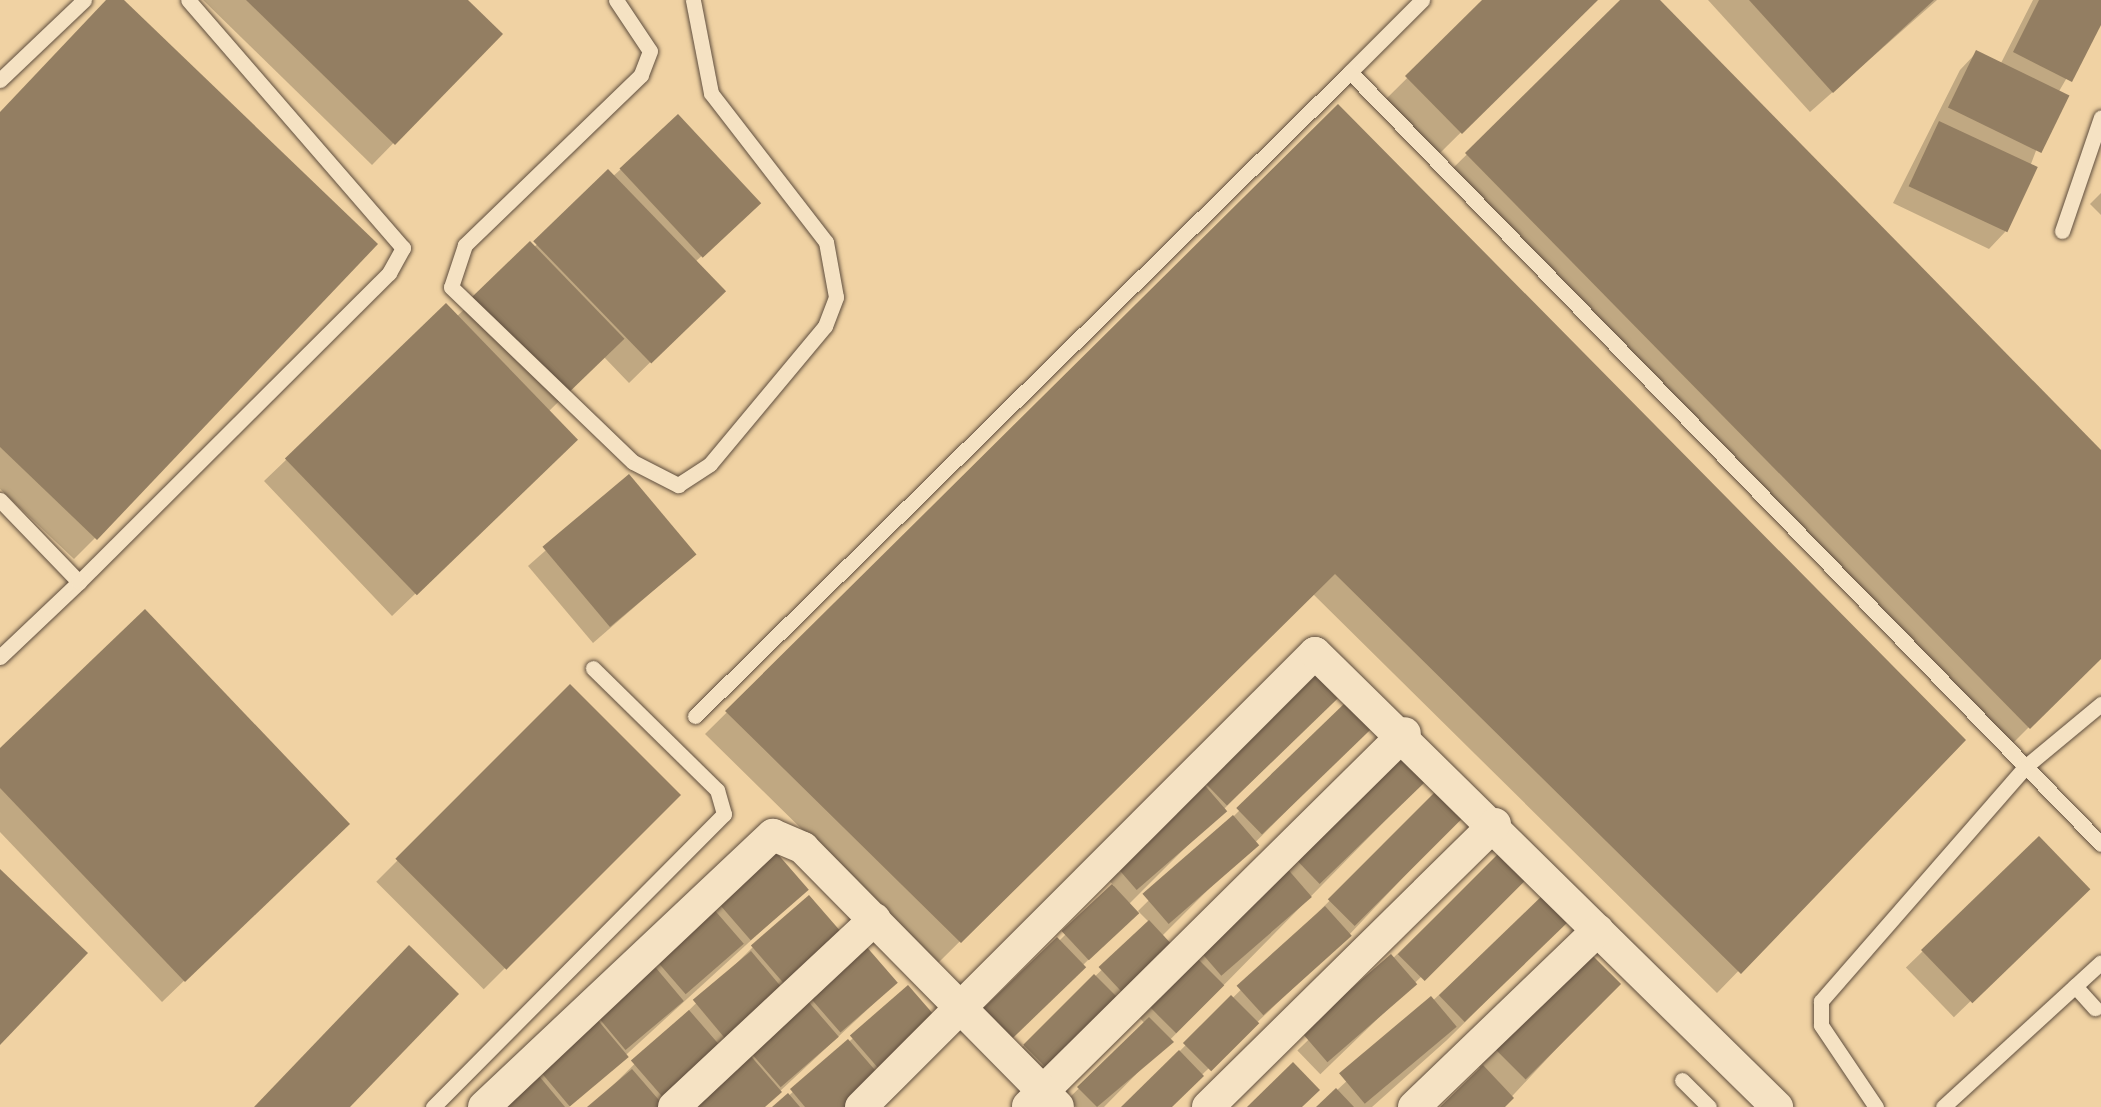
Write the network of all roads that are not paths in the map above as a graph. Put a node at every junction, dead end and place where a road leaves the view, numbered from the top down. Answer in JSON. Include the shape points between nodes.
{"nodes":[{"id":1,"x":84,"y":0,"type":"edge"},
{"id":2,"x":188,"y":0,"type":"edge"},
{"id":3,"x":616,"y":0,"type":"edge"},
{"id":4,"x":693,"y":0,"type":"edge"},
{"id":5,"x":1422,"y":0,"type":"edge"},
{"id":6,"x":1350,"y":72,"type":"junction"},
{"id":7,"x":0,"y":80,"type":"edge"},
{"id":8,"x":2101,"y":118,"type":"edge"},
{"id":9,"x":2062,"y":231,"type":"dead end"},
{"id":10,"x":0,"y":500,"type":"edge"},
{"id":11,"x":79,"y":582,"type":"junction"},
{"id":12,"x":0,"y":657,"type":"edge"},
{"id":13,"x":593,"y":668,"type":"dead end"},
{"id":14,"x":2101,"y":704,"type":"edge"},
{"id":15,"x":695,"y":716,"type":"dead end"},
{"id":16,"x":1405,"y":733,"type":"junction"},
{"id":17,"x":2025,"y":766,"type":"junction"},
{"id":18,"x":1495,"y":824,"type":"junction"},
{"id":19,"x":2101,"y":844,"type":"edge"},
{"id":20,"x":875,"y":918,"type":"junction"},
{"id":21,"x":1598,"y":930,"type":"junction"},
{"id":22,"x":2101,"y":962,"type":"edge"},
{"id":23,"x":2075,"y":986,"type":"junction"},
{"id":24,"x":2095,"y":1008,"type":"dead end"},
{"id":25,"x":961,"y":1011,"type":"junction"},
{"id":26,"x":1682,"y":1080,"type":"dead end"},
{"id":27,"x":1042,"y":1102,"type":"edge"},
{"id":28,"x":433,"y":1107,"type":"edge"},
{"id":29,"x":484,"y":1107,"type":"edge"},
{"id":30,"x":674,"y":1107,"type":"edge"},
{"id":31,"x":860,"y":1107,"type":"edge"},
{"id":32,"x":1208,"y":1107,"type":"edge"},
{"id":33,"x":1414,"y":1107,"type":"edge"},
{"id":34,"x":1709,"y":1107,"type":"edge"},
{"id":35,"x":1777,"y":1107,"type":"edge"},
{"id":36,"x":1876,"y":1107,"type":"edge"},
{"id":37,"x":1943,"y":1107,"type":"edge"}],
"edges":[{"from":1,"to":7,"type":"lane"},
{"from":2,"to":11,"type":"lane","via":[[402,248],[389,273]]},
{"from":3,"to":4,"type":"lane","via":[[650,50],[641,75],[465,245],[452,287],[633,462],[678,484],[710,464],[826,326],[836,297],[826,242],[711,93]]},
{"from":5,"to":6,"type":"lane"},
{"from":6,"to":15,"type":"lane"},
{"from":6,"to":17,"type":"lane"},
{"from":8,"to":9,"type":"lane"},
{"from":10,"to":11,"type":"lane"},
{"from":11,"to":12,"type":"lane"},
{"from":13,"to":28,"type":"lane","via":[[718,790],[724,814]]},
{"from":14,"to":17,"type":"lane"},
{"from":16,"to":18,"type":"street"},
{"from":16,"to":25,"type":"street","via":[[1328,658],[1306,656]]},
{"from":16,"to":27,"type":"street"},
{"from":17,"to":19,"type":"lane"},
{"from":17,"to":36,"type":"lane","via":[[1822,1002],[1821,1024]]},
{"from":18,"to":21,"type":"street"},
{"from":18,"to":32,"type":"street"},
{"from":20,"to":25,"type":"street"},
{"from":20,"to":29,"type":"street","via":[[788,838],[757,842]]},
{"from":20,"to":30,"type":"street"},
{"from":21,"to":33,"type":"street"},
{"from":21,"to":35,"type":"street"},
{"from":22,"to":23,"type":"lane"},
{"from":23,"to":24,"type":"lane"},
{"from":23,"to":37,"type":"lane"},
{"from":25,"to":27,"type":"street"},
{"from":25,"to":31,"type":"street"},
{"from":26,"to":34,"type":"lane"}]}
